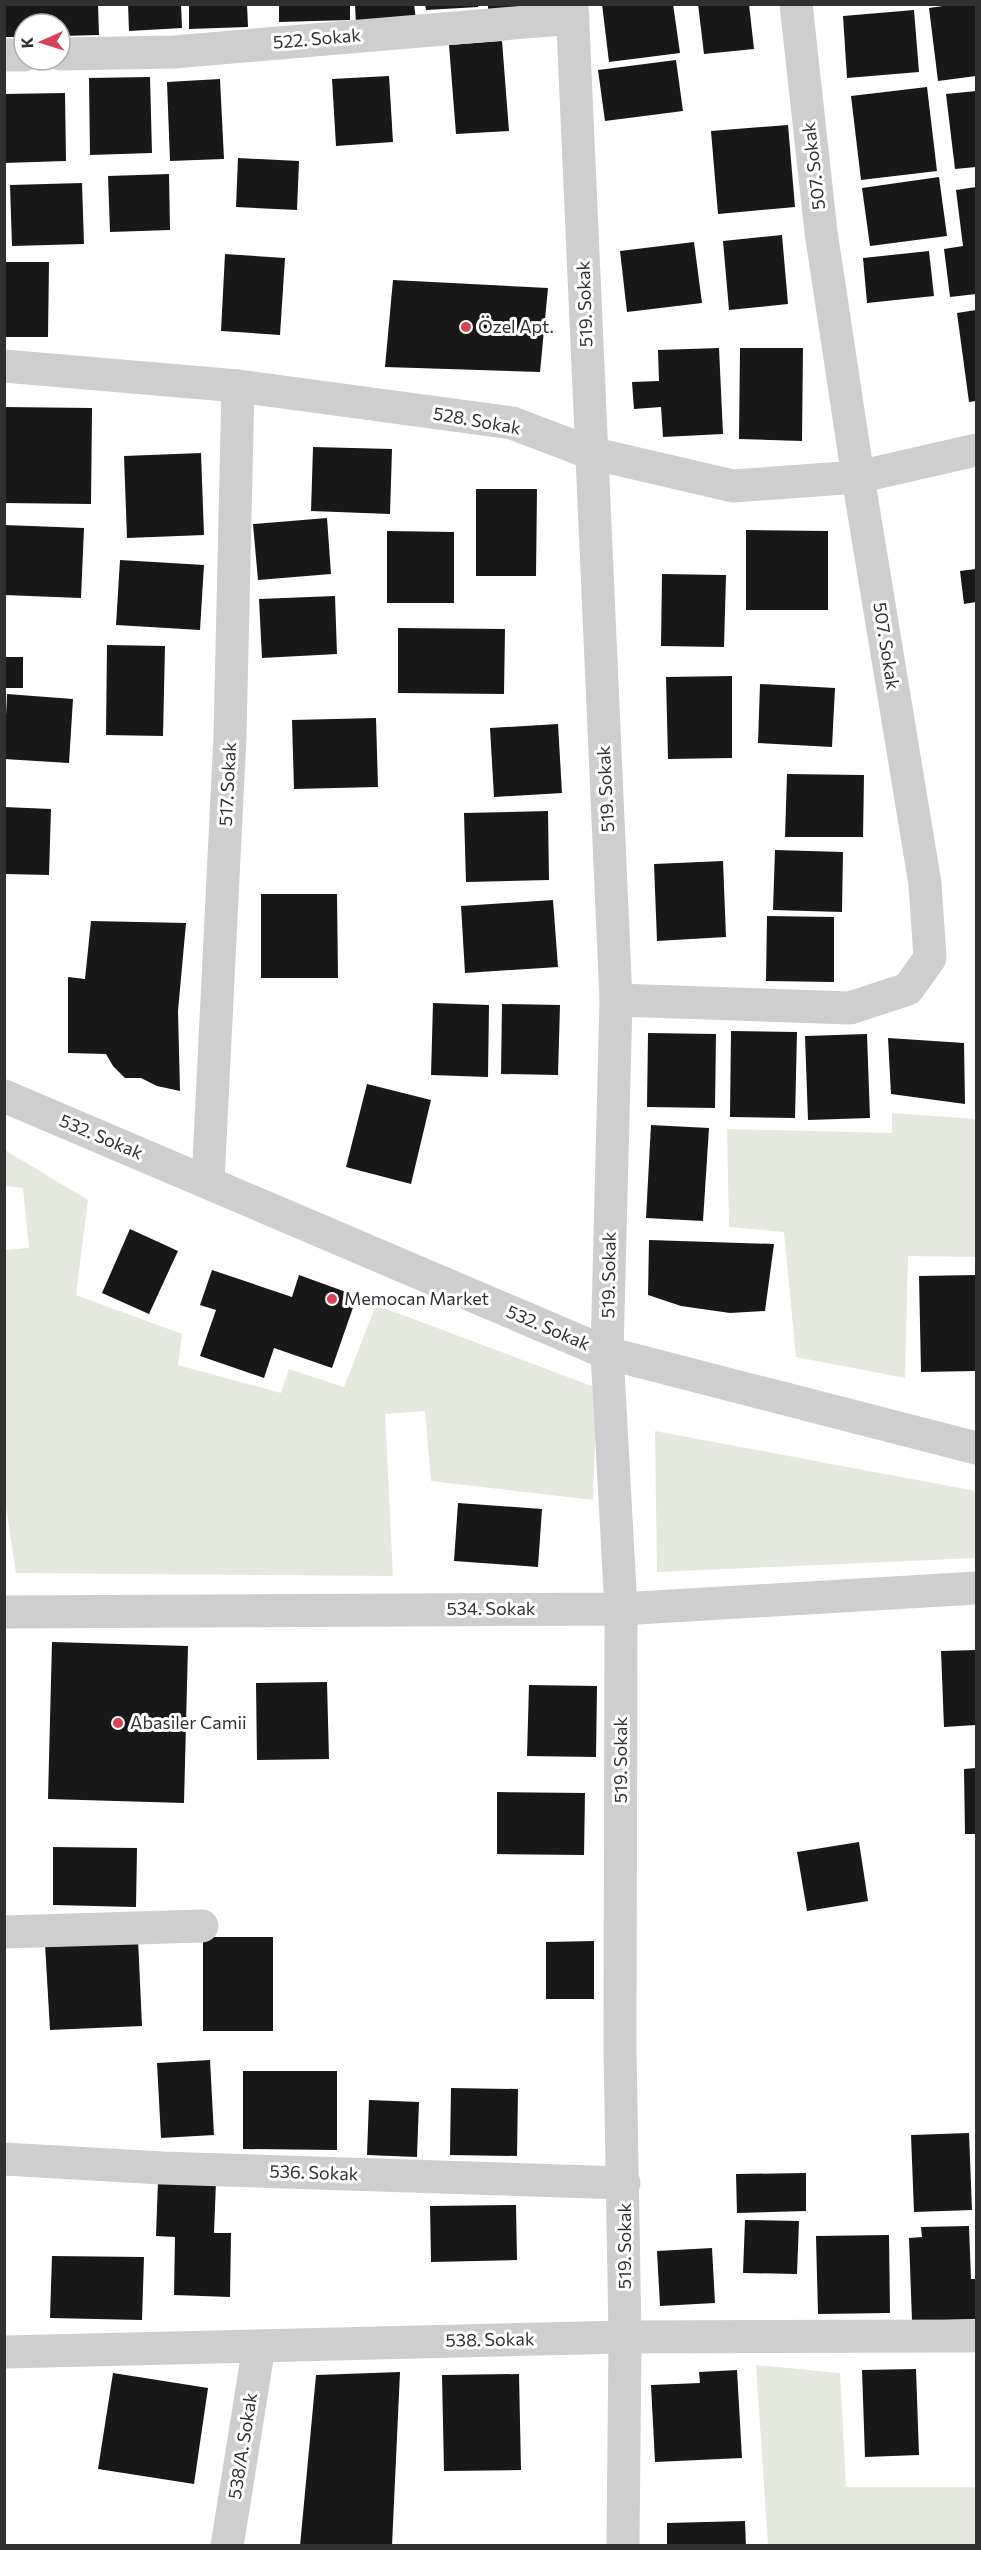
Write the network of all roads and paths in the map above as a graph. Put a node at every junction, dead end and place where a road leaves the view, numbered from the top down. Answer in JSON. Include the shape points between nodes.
{"nodes":[{"id":1,"x":796,"y":4,"type":"edge"},
{"id":2,"x":572,"y":11,"type":"edge"},
{"id":3,"x":72,"y":54,"type":"edge"},
{"id":4,"x":4,"y":366,"type":"edge"},
{"id":5,"x":238,"y":386,"type":"junction"},
{"id":6,"x":976,"y":450,"type":"edge"},
{"id":7,"x":591,"y":453,"type":"junction"},
{"id":8,"x":858,"y":477,"type":"junction"},
{"id":9,"x":616,"y":1000,"type":"junction"},
{"id":10,"x":4,"y":1096,"type":"edge"},
{"id":11,"x":208,"y":1182,"type":"junction"},
{"id":12,"x":607,"y":1353,"type":"junction"},
{"id":13,"x":976,"y":1448,"type":"edge"},
{"id":14,"x":976,"y":1588,"type":"edge"},
{"id":15,"x":621,"y":1608,"type":"junction"},
{"id":16,"x":4,"y":1612,"type":"edge"},
{"id":17,"x":202,"y":1926,"type":"dead end"},
{"id":18,"x":4,"y":1932,"type":"edge"},
{"id":19,"x":4,"y":2159,"type":"edge"},
{"id":20,"x":624,"y":2183,"type":"junction"},
{"id":21,"x":976,"y":2336,"type":"edge"},
{"id":22,"x":625,"y":2337,"type":"junction"},
{"id":23,"x":259,"y":2346,"type":"junction"},
{"id":24,"x":4,"y":2352,"type":"edge"},
{"id":25,"x":227,"y":2546,"type":"edge"},
{"id":26,"x":623,"y":2546,"type":"edge"}],
"edges":[{"from":1,"to":8,"type":"street","name":"507. Sokak","via":[[821,232]]},
{"from":2,"to":3,"type":"street","name":"522. Sokak","via":[[174,52]]},
{"from":2,"to":7,"type":"street","name":"519. Sokak"},
{"from":4,"to":5,"type":"street","name":"528. Sokak"},
{"from":5,"to":7,"type":"street","name":"528. Sokak","via":[[512,423]]},
{"from":5,"to":11,"type":"street","name":"517. Sokak","via":[[230,736]]},
{"from":6,"to":8,"type":"street","name":"528. Sokak"},
{"from":7,"to":8,"type":"street","name":"528. Sokak","via":[[733,486]]},
{"from":7,"to":9,"type":"street","name":"519. Sokak"},
{"from":8,"to":9,"type":"street","name":"507. Sokak","via":[[926,884],[930,958],[908,989],[850,1008]]},
{"from":9,"to":12,"type":"street","name":"519. Sokak"},
{"from":10,"to":11,"type":"street","name":"532. Sokak"},
{"from":11,"to":12,"type":"street","name":"532. Sokak"},
{"from":12,"to":13,"type":"street","name":"532. Sokak"},
{"from":12,"to":15,"type":"street","name":"519. Sokak"},
{"from":14,"to":15,"type":"street","name":"534. Sokak"},
{"from":15,"to":16,"type":"street","name":"534. Sokak"},
{"from":15,"to":20,"type":"street","name":"519. Sokak","via":[[620,2049]]},
{"from":17,"to":18,"type":"street"},
{"from":19,"to":20,"type":"street","name":"536. Sokak"},
{"from":20,"to":22,"type":"street","name":"519. Sokak"},
{"from":21,"to":22,"type":"street","name":"538. Sokak"},
{"from":22,"to":23,"type":"street","name":"538. Sokak"},
{"from":22,"to":26,"type":"street","name":"519. Sokak"},
{"from":23,"to":24,"type":"street","name":"538. Sokak"},
{"from":23,"to":25,"type":"street","name":"538/A. Sokak"}]}
